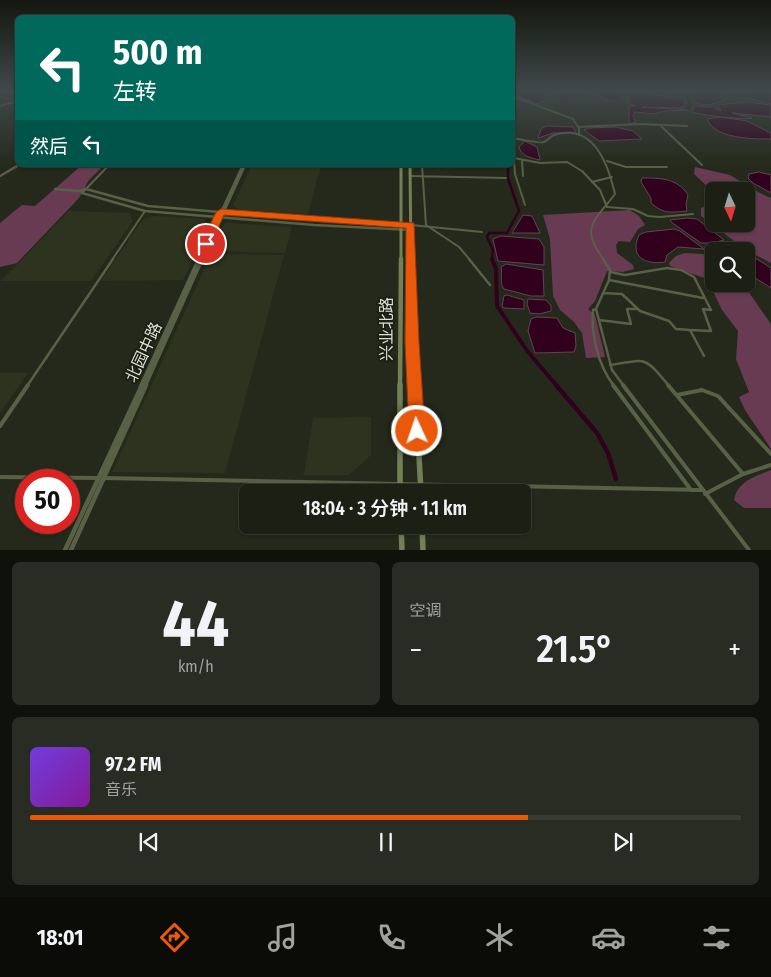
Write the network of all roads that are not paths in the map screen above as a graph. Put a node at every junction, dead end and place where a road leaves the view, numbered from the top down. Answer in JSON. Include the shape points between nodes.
{"nodes":[{"id":1,"x":567,"y":117,"type":"edge"},
{"id":2,"x":660,"y":125,"type":"junction"},
{"id":3,"x":687,"y":126,"type":"dead end"},
{"id":4,"x":578,"y":127,"type":"junction"},
{"id":5,"x":579,"y":135,"type":"junction"},
{"id":6,"x":515,"y":138,"type":"edge"},
{"id":7,"x":515,"y":158,"type":"edge"},
{"id":8,"x":522,"y":160,"type":"junction"},
{"id":9,"x":607,"y":161,"type":"junction"},
{"id":10,"x":702,"y":165,"type":"dead end"},
{"id":11,"x":15,"y":167,"type":"edge"},
{"id":12,"x":108,"y":167,"type":"edge"},
{"id":13,"x":243,"y":167,"type":"edge"},
{"id":14,"x":401,"y":167,"type":"edge"},
{"id":15,"x":410,"y":167,"type":"edge"},
{"id":16,"x":422,"y":167,"type":"edge"},
{"id":17,"x":515,"y":167,"type":"edge"},
{"id":18,"x":668,"y":167,"type":"dead end"},
{"id":19,"x":0,"y":176,"type":"edge"},
{"id":20,"x":410,"y":176,"type":"junction"},
{"id":21,"x":423,"y":176,"type":"junction"},
{"id":22,"x":523,"y":176,"type":"dead end"},
{"id":23,"x":612,"y":177,"type":"junction"},
{"id":24,"x":506,"y":178,"type":"dead end"},
{"id":25,"x":592,"y":182,"type":"junction"},
{"id":26,"x":56,"y":189,"type":"dead end"},
{"id":27,"x":86,"y":189,"type":"junction"},
{"id":28,"x":82,"y":194,"type":"joint"},
{"id":29,"x":525,"y":206,"type":"dead end"},
{"id":30,"x":606,"y":207,"type":"junction"},
{"id":31,"x":145,"y":211,"type":"junction"},
{"id":32,"x":693,"y":214,"type":"dead end"},
{"id":33,"x":221,"y":215,"type":"junction"},
{"id":34,"x":426,"y":224,"type":"junction"},
{"id":35,"x":400,"y":227,"type":"junction"},
{"id":36,"x":411,"y":228,"type":"junction"},
{"id":37,"x":482,"y":232,"type":"dead end"},
{"id":38,"x":610,"y":272,"type":"junction"},
{"id":39,"x":609,"y":280,"type":"junction"},
{"id":40,"x":490,"y":285,"type":"dead end"},
{"id":41,"x":603,"y":292,"type":"junction"},
{"id":42,"x":703,"y":298,"type":"junction"},
{"id":43,"x":596,"y":309,"type":"junction"},
{"id":44,"x":638,"y":309,"type":"junction"},
{"id":45,"x":599,"y":320,"type":"junction"},
{"id":46,"x":690,"y":330,"type":"junction"},
{"id":47,"x":704,"y":356,"type":"dead end"},
{"id":48,"x":610,"y":365,"type":"junction"},
{"id":49,"x":677,"y":395,"type":"junction"},
{"id":50,"x":0,"y":426,"type":"edge"},
{"id":51,"x":771,"y":454,"type":"edge"},
{"id":52,"x":771,"y":465,"type":"edge"},
{"id":53,"x":743,"y":474,"type":"junction"},
{"id":54,"x":0,"y":477,"type":"edge"},
{"id":55,"x":101,"y":478,"type":"junction"},
{"id":56,"x":400,"y":483,"type":"junction"},
{"id":57,"x":410,"y":484,"type":"edge"},
{"id":58,"x":420,"y":484,"type":"edge"},
{"id":59,"x":531,"y":487,"type":"edge"},
{"id":60,"x":691,"y":490,"type":"junction"},
{"id":61,"x":704,"y":492,"type":"junction"},
{"id":62,"x":402,"y":534,"type":"edge"},
{"id":63,"x":422,"y":534,"type":"edge"},
{"id":64,"x":65,"y":550,"type":"edge"},
{"id":65,"x":71,"y":550,"type":"edge"},
{"id":66,"x":402,"y":550,"type":"edge"},
{"id":67,"x":423,"y":550,"type":"edge"},
{"id":68,"x":749,"y":550,"type":"edge"}],
"edges":[{"from":1,"to":4,"type":"street"},
{"from":2,"to":3,"type":"street"},
{"from":2,"to":4,"type":"street"},
{"from":2,"to":10,"type":"street"},
{"from":4,"to":5,"type":"street"},
{"from":5,"to":6,"type":"street","via":[[556,135],[544,142]]},
{"from":5,"to":9,"type":"street","via":[[598,148]]},
{"from":7,"to":8,"type":"street"},
{"from":8,"to":22,"type":"street"},
{"from":8,"to":25,"type":"street","via":[[540,163],[565,161],[582,171]]},
{"from":9,"to":18,"type":"street","via":[[626,167]]},
{"from":9,"to":23,"type":"street"},
{"from":11,"to":19,"type":"street"},
{"from":12,"to":27,"type":"street"},
{"from":13,"to":33,"type":"street","name":"北园中路"},
{"from":14,"to":35,"type":"main road","name":"兴业北路"},
{"from":15,"to":20,"type":"main road","name":"兴业北路"},
{"from":16,"to":21,"type":"street"},
{"from":17,"to":29,"type":"street"},
{"from":20,"to":21,"type":"street"},
{"from":20,"to":36,"type":"main road","name":"兴业北路"},
{"from":21,"to":24,"type":"street"},
{"from":21,"to":34,"type":"street"},
{"from":23,"to":25,"type":"street"},
{"from":23,"to":30,"type":"street","via":[[615,194]]},
{"from":25,"to":30,"type":"street","via":[[600,190]]},
{"from":26,"to":27,"type":"street"},
{"from":27,"to":28,"type":"street"},
{"from":27,"to":33,"type":"street","via":[[148,206]]},
{"from":28,"to":31,"type":"street"},
{"from":30,"to":32,"type":"street","via":[[660,217]]},
{"from":30,"to":38,"type":"street","via":[[590,226],[589,235]]},
{"from":31,"to":33,"type":"street"},
{"from":31,"to":50,"type":"street"},
{"from":33,"to":35,"type":"street"},
{"from":33,"to":55,"type":"street","name":"北园中路"},
{"from":34,"to":36,"type":"street"},
{"from":34,"to":37,"type":"street"},
{"from":34,"to":40,"type":"street","via":[[459,247]]},
{"from":35,"to":36,"type":"street"},
{"from":35,"to":56,"type":"main road","name":"兴业北路"},
{"from":36,"to":58,"type":"main road","name":"兴业北路","via":[[412,342]]},
{"from":38,"to":39,"type":"street"},
{"from":38,"to":42,"type":"street","via":[[625,275],[667,268],[681,270],[694,277]]},
{"from":39,"to":41,"type":"street"},
{"from":39,"to":42,"type":"street"},
{"from":41,"to":43,"type":"street"},
{"from":41,"to":44,"type":"street","via":[[622,294]]},
{"from":42,"to":46,"type":"street","via":[[711,310],[703,309],[711,331]]},
{"from":43,"to":45,"type":"street"},
{"from":43,"to":60,"type":"street","via":[[592,316],[594,334],[608,378]]},
{"from":44,"to":45,"type":"street","via":[[627,309],[631,324]]},
{"from":44,"to":46,"type":"street","via":[[669,321],[676,329]]},
{"from":45,"to":48,"type":"street"},
{"from":46,"to":47,"type":"street"},
{"from":48,"to":49,"type":"street","via":[[647,361]]},
{"from":48,"to":61,"type":"street"},
{"from":49,"to":51,"type":"street","via":[[700,388],[718,396]]},
{"from":49,"to":53,"type":"street"},
{"from":52,"to":53,"type":"street"},
{"from":53,"to":61,"type":"street","via":[[710,493]]},
{"from":54,"to":55,"type":"street"},
{"from":55,"to":56,"type":"street"},
{"from":55,"to":64,"type":"street","name":"北园中路"},
{"from":55,"to":65,"type":"street","name":"北园中路"},
{"from":56,"to":57,"type":"street"},
{"from":59,"to":60,"type":"street"},
{"from":60,"to":61,"type":"street"},
{"from":61,"to":68,"type":"street"},
{"from":62,"to":66,"type":"main road"},
{"from":63,"to":67,"type":"main road"}]}
